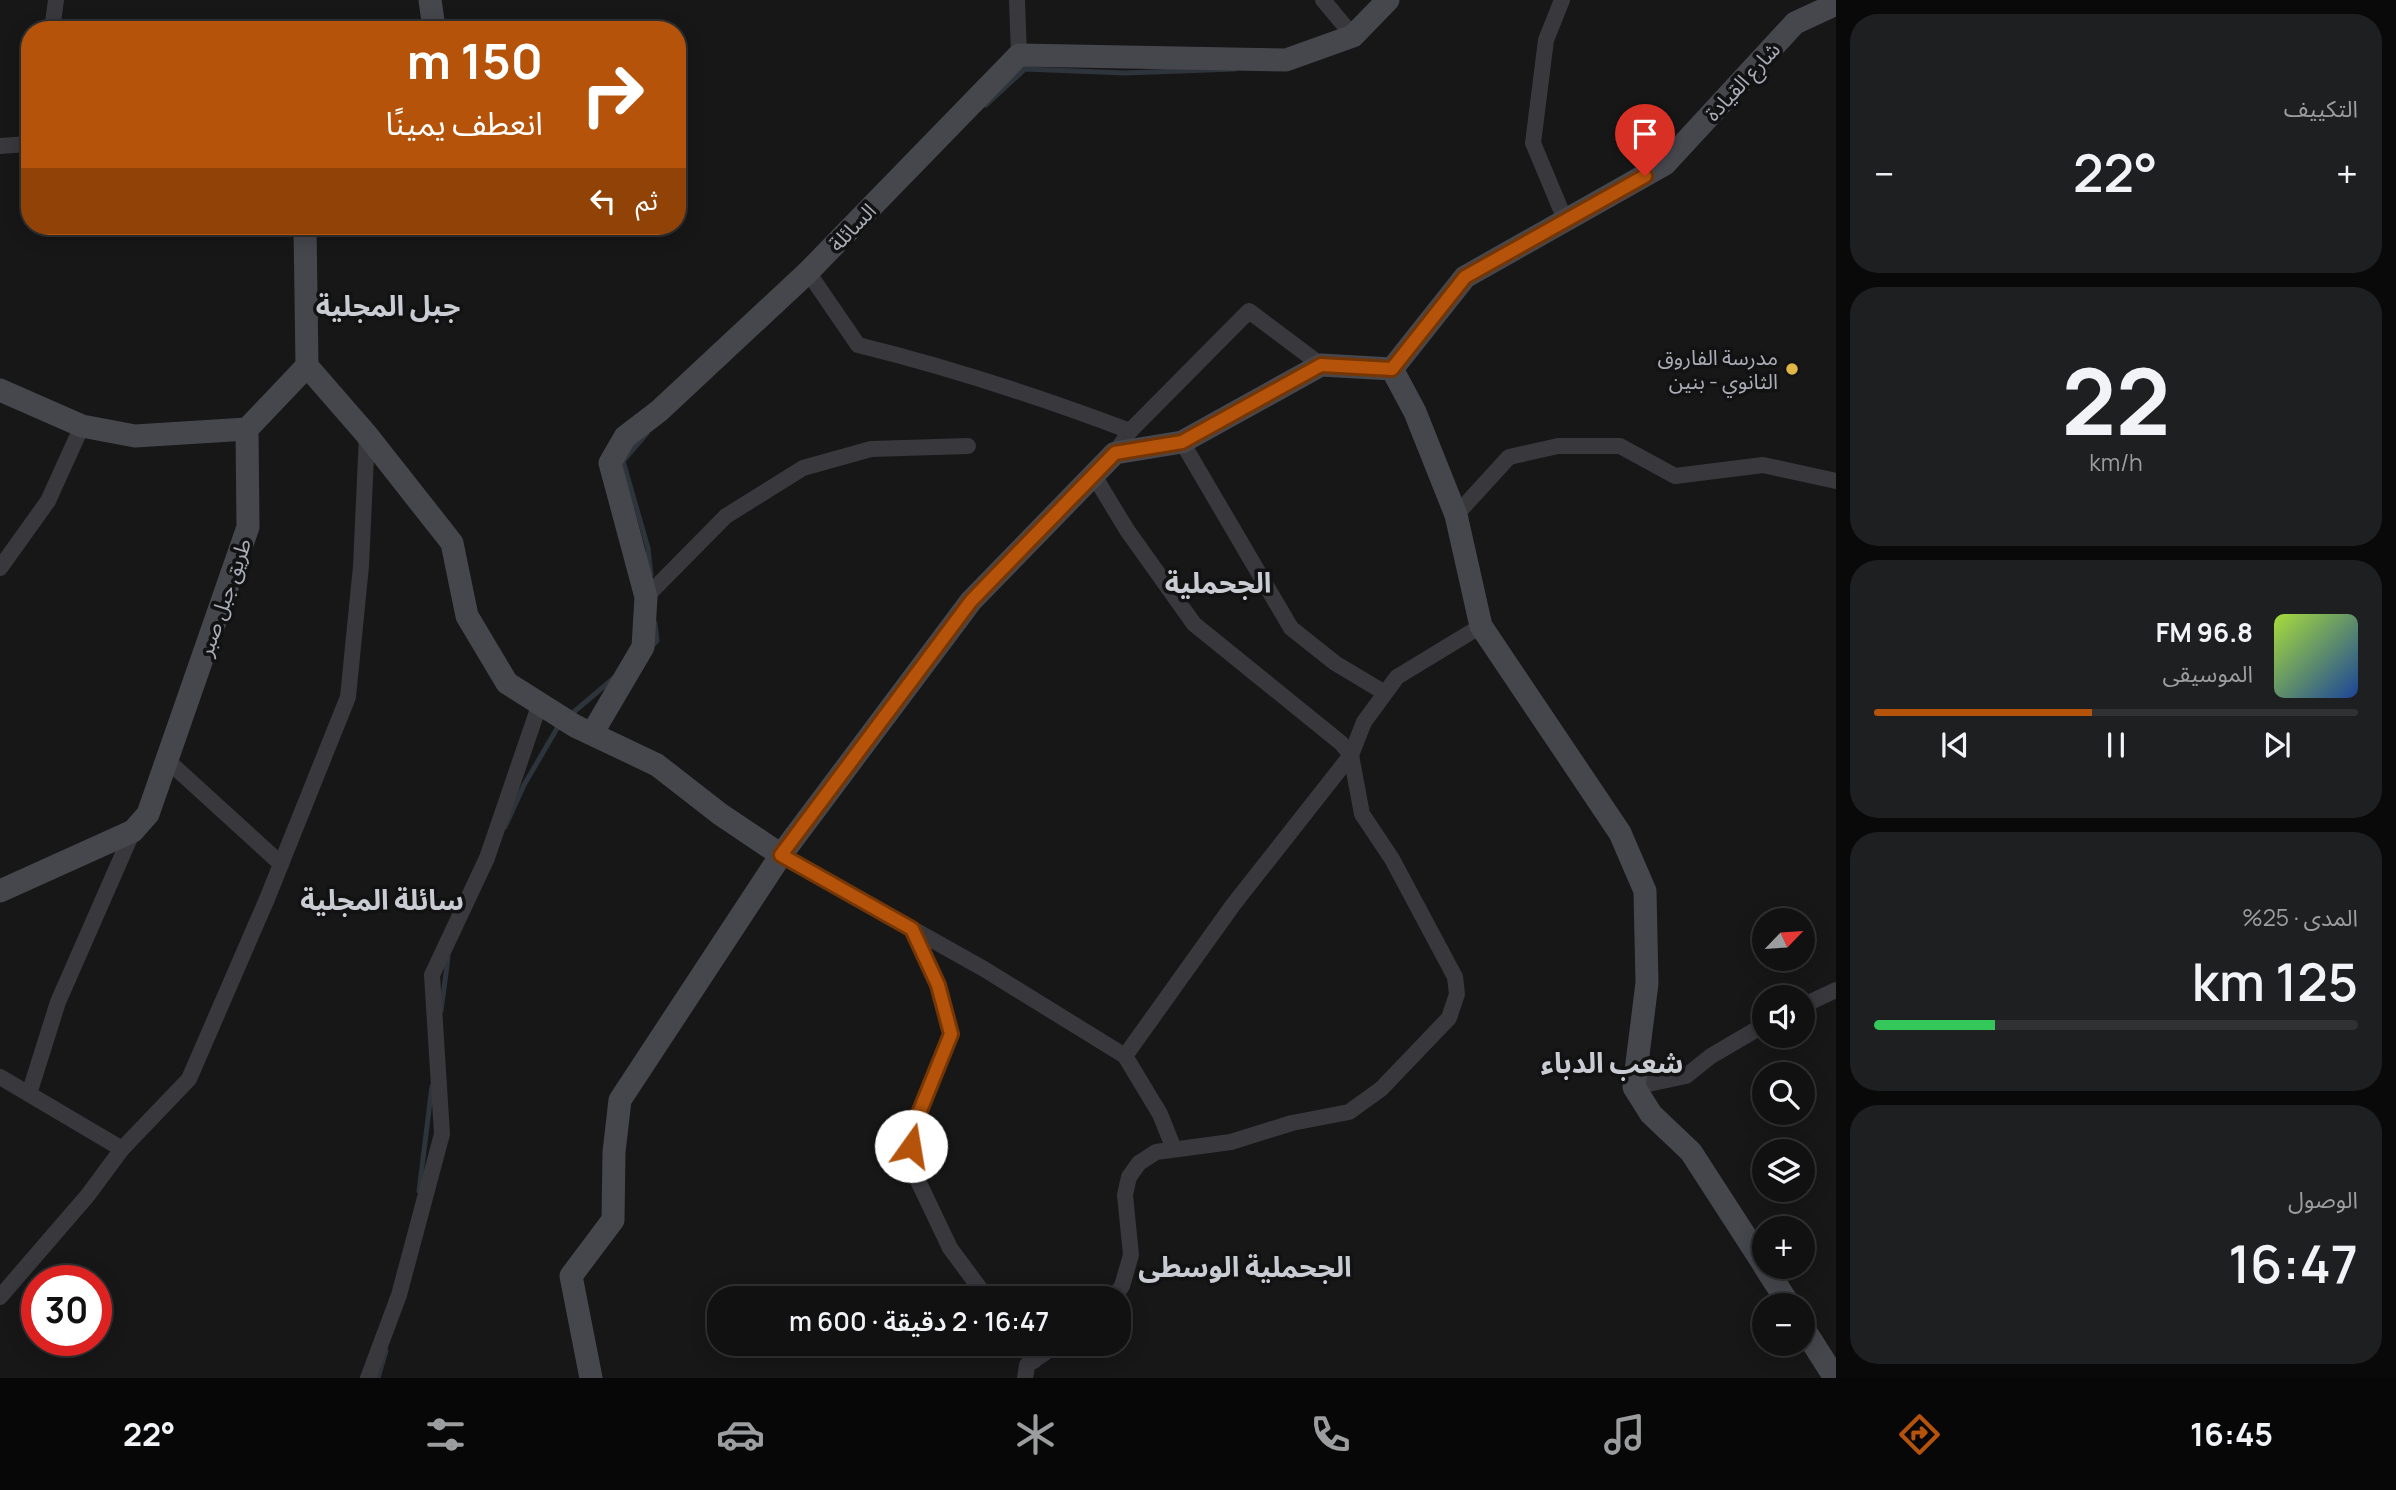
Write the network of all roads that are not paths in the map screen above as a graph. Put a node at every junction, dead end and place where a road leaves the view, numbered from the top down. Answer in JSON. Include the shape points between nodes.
{"nodes":[{"id":1,"x":57,"y":0,"type":"edge"},
{"id":2,"x":430,"y":0,"type":"edge"},
{"id":3,"x":1017,"y":0,"type":"edge"},
{"id":4,"x":1322,"y":0,"type":"edge"},
{"id":5,"x":1388,"y":0,"type":"edge"},
{"id":6,"x":1562,"y":0,"type":"edge"},
{"id":7,"x":1836,"y":4,"type":"edge"},
{"id":8,"x":54,"y":21,"type":"edge"},
{"id":9,"x":433,"y":21,"type":"edge"},
{"id":10,"x":1353,"y":36,"type":"junction"},
{"id":11,"x":1019,"y":55,"type":"junction"},
{"id":12,"x":0,"y":146,"type":"edge"},
{"id":13,"x":21,"y":146,"type":"edge"},
{"id":14,"x":1566,"y":222,"type":"junction"},
{"id":15,"x":305,"y":235,"type":"edge"},
{"id":16,"x":808,"y":272,"type":"junction"},
{"id":17,"x":1321,"y":365,"type":"junction"},
{"id":18,"x":307,"y":366,"type":"junction"},
{"id":19,"x":1392,"y":369,"type":"junction"},
{"id":20,"x":0,"y":390,"type":"edge"},
{"id":21,"x":82,"y":426,"type":"junction"},
{"id":22,"x":247,"y":429,"type":"junction"},
{"id":23,"x":1130,"y":431,"type":"junction"},
{"id":24,"x":367,"y":435,"type":"junction"},
{"id":25,"x":1182,"y":442,"type":"junction"},
{"id":26,"x":968,"y":446,"type":"dead end"},
{"id":27,"x":1115,"y":453,"type":"junction"},
{"id":28,"x":1093,"y":474,"type":"junction"},
{"id":29,"x":1836,"y":481,"type":"edge"},
{"id":30,"x":1456,"y":515,"type":"junction"},
{"id":31,"x":0,"y":568,"type":"edge"},
{"id":32,"x":646,"y":597,"type":"junction"},
{"id":33,"x":1482,"y":626,"type":"junction"},
{"id":34,"x":1385,"y":693,"type":"junction"},
{"id":35,"x":541,"y":703,"type":"junction"},
{"id":36,"x":593,"y":733,"type":"junction"},
{"id":37,"x":1351,"y":755,"type":"junction"},
{"id":38,"x":167,"y":760,"type":"junction"},
{"id":39,"x":133,"y":831,"type":"junction"},
{"id":40,"x":781,"y":855,"type":"junction"},
{"id":41,"x":281,"y":864,"type":"junction"},
{"id":42,"x":0,"y":891,"type":"edge"},
{"id":43,"x":912,"y":929,"type":"junction"},
{"id":44,"x":1836,"y":990,"type":"edge"},
{"id":45,"x":1815,"y":1000,"type":"edge"},
{"id":46,"x":1752,"y":1032,"type":"edge"},
{"id":47,"x":1125,"y":1056,"type":"junction"},
{"id":48,"x":0,"y":1077,"type":"edge"},
{"id":49,"x":1634,"y":1087,"type":"junction"},
{"id":50,"x":29,"y":1094,"type":"junction"},
{"id":51,"x":122,"y":1149,"type":"junction"},
{"id":52,"x":1174,"y":1149,"type":"junction"},
{"id":53,"x":1752,"y":1246,"type":"edge"},
{"id":54,"x":978,"y":1286,"type":"edge"},
{"id":55,"x":1122,"y":1286,"type":"edge"},
{"id":56,"x":0,"y":1297,"type":"edge"},
{"id":57,"x":1815,"y":1344,"type":"edge"},
{"id":58,"x":1030,"y":1356,"type":"edge"},
{"id":59,"x":1041,"y":1356,"type":"edge"},
{"id":60,"x":1034,"y":1361,"type":"junction"},
{"id":61,"x":1833,"y":1369,"type":"edge"},
{"id":62,"x":368,"y":1378,"type":"edge"},
{"id":63,"x":591,"y":1378,"type":"edge"},
{"id":64,"x":1025,"y":1378,"type":"edge"}],
"edges":[{"from":1,"to":8,"type":"street"},
{"from":2,"to":9,"type":"street"},
{"from":3,"to":11,"type":"street"},
{"from":4,"to":10,"type":"street"},
{"from":5,"to":10,"type":"street"},
{"from":6,"to":14,"type":"street","via":[[1546,40],[1533,143]]},
{"from":7,"to":14,"type":"street","name":"شارع القيادة","via":[[1795,23],[1665,164]]},
{"from":10,"to":11,"type":"street","via":[[1286,60]]},
{"from":11,"to":16,"type":"street","name":"السائلة"},
{"from":12,"to":13,"type":"street"},
{"from":14,"to":19,"type":"street","name":"شارع القيادة","via":[[1465,277]]},
{"from":15,"to":18,"type":"street"},
{"from":16,"to":23,"type":"street","via":[[859,345],[1013,387]]},
{"from":16,"to":32,"type":"street","name":"السائلة","via":[[625,437],[610,463]]},
{"from":17,"to":19,"type":"street"},
{"from":17,"to":23,"type":"street","via":[[1248,311]]},
{"from":17,"to":25,"type":"street"},
{"from":18,"to":22,"type":"street"},
{"from":18,"to":24,"type":"street"},
{"from":19,"to":30,"type":"street","via":[[1415,412]]},
{"from":20,"to":21,"type":"street"},
{"from":21,"to":22,"type":"street","via":[[135,436]]},
{"from":21,"to":31,"type":"street","via":[[48,501]]},
{"from":22,"to":38,"type":"street","name":"طريق جبل صبر","via":[[248,527]]},
{"from":23,"to":27,"type":"street"},
{"from":24,"to":35,"type":"street","via":[[452,543],[467,616],[507,683]]},
{"from":24,"to":41,"type":"street","via":[[348,697]]},
{"from":25,"to":27,"type":"street"},
{"from":25,"to":34,"type":"street","via":[[1291,628],[1335,663]]},
{"from":26,"to":32,"type":"street","via":[[871,449],[803,468],[726,516]]},
{"from":27,"to":28,"type":"street"},
{"from":28,"to":37,"type":"street","via":[[1194,624]]},
{"from":28,"to":40,"type":"street","via":[[971,601]]},
{"from":29,"to":30,"type":"street","via":[[1763,465],[1675,476],[1620,446],[1558,446],[1509,457]]},
{"from":30,"to":33,"type":"street"},
{"from":32,"to":36,"type":"street","name":"السائلة","via":[[643,647]]},
{"from":33,"to":34,"type":"street","via":[[1398,677]]},
{"from":33,"to":49,"type":"street","via":[[1620,833],[1645,891],[1647,983]]},
{"from":34,"to":37,"type":"street","via":[[1364,722]]},
{"from":35,"to":36,"type":"street"},
{"from":35,"to":62,"type":"street","via":[[487,858],[432,975],[442,1134],[399,1295]]},
{"from":36,"to":40,"type":"street","via":[[657,765]]},
{"from":37,"to":47,"type":"street","via":[[1233,905]]},
{"from":37,"to":52,"type":"street","via":[[1362,814],[1392,859],[1455,977],[1457,993],[1449,1018],[1381,1089],[1349,1112],[1231,1142]]},
{"from":38,"to":39,"type":"street","name":"طريق جبل صبر","via":[[148,814]]},
{"from":38,"to":41,"type":"street"},
{"from":39,"to":42,"type":"street"},
{"from":39,"to":50,"type":"street","via":[[58,1002]]},
{"from":40,"to":43,"type":"street"},
{"from":40,"to":63,"type":"street","via":[[620,1100],[613,1220],[571,1276]]},
{"from":41,"to":51,"type":"street","via":[[189,1079]]},
{"from":43,"to":47,"type":"street"},
{"from":43,"to":54,"type":"street","via":[[938,985],[951,1034],[913,1128],[910,1164],[950,1248]]},
{"from":44,"to":45,"type":"street"},
{"from":46,"to":49,"type":"street","via":[[1686,1076]]},
{"from":47,"to":52,"type":"street","via":[[1160,1114]]},
{"from":48,"to":50,"type":"street"},
{"from":49,"to":53,"type":"street","via":[[1651,1114],[1690,1152]]},
{"from":50,"to":51,"type":"street"},
{"from":51,"to":56,"type":"street"},
{"from":52,"to":55,"type":"street","via":[[1156,1152],[1129,1177],[1125,1195],[1131,1255]]},
{"from":57,"to":61,"type":"street"},
{"from":58,"to":60,"type":"street"},
{"from":59,"to":60,"type":"street"},
{"from":60,"to":64,"type":"street","via":[[1027,1365]]}]}
